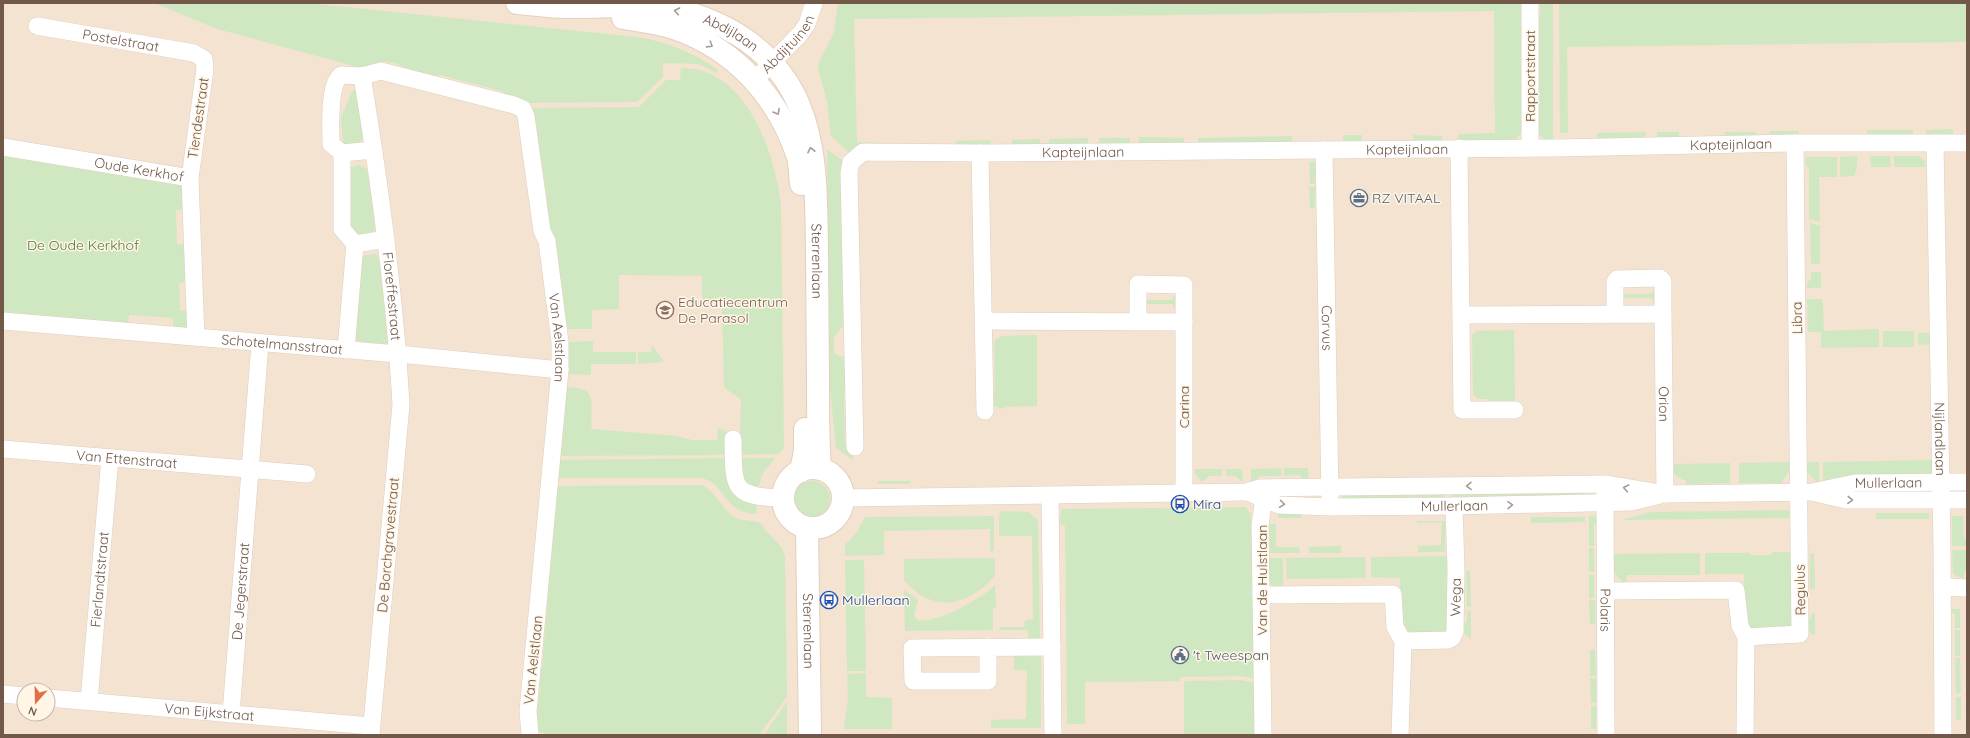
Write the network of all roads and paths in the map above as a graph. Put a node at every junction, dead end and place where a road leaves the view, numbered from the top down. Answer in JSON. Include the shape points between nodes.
{"nodes":[{"id":1,"x":517,"y":3,"type":"edge"},
{"id":2,"x":814,"y":3,"type":"edge"},
{"id":3,"x":1530,"y":3,"type":"edge"},
{"id":4,"x":565,"y":7,"type":"junction"},
{"id":5,"x":37,"y":26,"type":"dead end"},
{"id":6,"x":204,"y":59,"type":"joint"},
{"id":7,"x":771,"y":62,"type":"junction"},
{"id":8,"x":362,"y":76,"type":"junction"},
{"id":9,"x":755,"y":80,"type":"junction"},
{"id":10,"x":1795,"y":143,"type":"junction"},
{"id":11,"x":1935,"y":143,"type":"junction"},
{"id":12,"x":1967,"y":143,"type":"edge"},
{"id":13,"x":3,"y":147,"type":"edge"},
{"id":14,"x":1458,"y":148,"type":"junction"},
{"id":15,"x":1530,"y":148,"type":"junction"},
{"id":16,"x":374,"y":150,"type":"junction"},
{"id":17,"x":1324,"y":150,"type":"junction"},
{"id":18,"x":342,"y":153,"type":"junction"},
{"id":19,"x":980,"y":153,"type":"junction"},
{"id":20,"x":190,"y":178,"type":"junction"},
{"id":21,"x":386,"y":239,"type":"junction"},
{"id":22,"x":354,"y":244,"type":"junction"},
{"id":23,"x":1615,"y":314,"type":"junction"},
{"id":24,"x":1663,"y":314,"type":"junction"},
{"id":25,"x":1462,"y":315,"type":"junction"},
{"id":26,"x":3,"y":321,"type":"edge"},
{"id":27,"x":984,"y":321,"type":"junction"},
{"id":28,"x":1138,"y":321,"type":"junction"},
{"id":29,"x":1184,"y":322,"type":"junction"},
{"id":30,"x":196,"y":337,"type":"junction"},
{"id":31,"x":260,"y":343,"type":"junction"},
{"id":32,"x":346,"y":350,"type":"junction"},
{"id":33,"x":398,"y":354,"type":"junction"},
{"id":34,"x":560,"y":370,"type":"junction"},
{"id":35,"x":1515,"y":410,"type":"dead end"},
{"id":36,"x":985,"y":411,"type":"dead end"},
{"id":37,"x":733,"y":439,"type":"dead end"},
{"id":38,"x":855,"y":447,"type":"dead end"},
{"id":39,"x":3,"y":449,"type":"edge"},
{"id":40,"x":110,"y":458,"type":"junction"},
{"id":41,"x":250,"y":470,"type":"junction"},
{"id":42,"x":811,"y":470,"type":"junction"},
{"id":43,"x":308,"y":474,"type":"dead end"},
{"id":44,"x":1967,"y":482,"type":"edge"},
{"id":45,"x":1942,"y":483,"type":"junction"},
{"id":46,"x":1605,"y":484,"type":"junction"},
{"id":47,"x":1330,"y":487,"type":"junction"},
{"id":48,"x":1246,"y":492,"type":"junction"},
{"id":49,"x":1805,"y":492,"type":"junction"},
{"id":50,"x":1184,"y":493,"type":"junction"},
{"id":51,"x":1665,"y":494,"type":"junction"},
{"id":52,"x":1050,"y":495,"type":"junction"},
{"id":53,"x":783,"y":498,"type":"junction"},
{"id":54,"x":843,"y":498,"type":"junction"},
{"id":55,"x":1264,"y":498,"type":"junction"},
{"id":56,"x":1942,"y":500,"type":"junction"},
{"id":57,"x":1967,"y":500,"type":"edge"},
{"id":58,"x":1605,"y":503,"type":"junction"},
{"id":59,"x":1330,"y":506,"type":"junction"},
{"id":60,"x":1454,"y":506,"type":"junction"},
{"id":61,"x":813,"y":528,"type":"junction"},
{"id":62,"x":1943,"y":587,"type":"junction"},
{"id":63,"x":1967,"y":588,"type":"edge"},
{"id":64,"x":1606,"y":591,"type":"junction"},
{"id":65,"x":1261,"y":595,"type":"junction"},
{"id":66,"x":1746,"y":637,"type":"junction"},
{"id":67,"x":1403,"y":641,"type":"junction"},
{"id":68,"x":988,"y":647,"type":"junction"},
{"id":69,"x":1052,"y":647,"type":"junction"},
{"id":70,"x":3,"y":694,"type":"edge"},
{"id":71,"x":16,"y":695,"type":"edge"},
{"id":72,"x":56,"y":699,"type":"edge"},
{"id":73,"x":89,"y":701,"type":"junction"},
{"id":74,"x":231,"y":714,"type":"junction"},
{"id":75,"x":371,"y":730,"type":"edge"},
{"id":76,"x":530,"y":735,"type":"edge"},
{"id":77,"x":810,"y":735,"type":"edge"},
{"id":78,"x":820,"y":735,"type":"edge"},
{"id":79,"x":1053,"y":735,"type":"edge"},
{"id":80,"x":1263,"y":735,"type":"edge"},
{"id":81,"x":1400,"y":735,"type":"edge"},
{"id":82,"x":1606,"y":735,"type":"edge"},
{"id":83,"x":1745,"y":735,"type":"edge"},
{"id":84,"x":1943,"y":735,"type":"edge"}],
"edges":[{"from":1,"to":4,"type":"street","name":"Abdijlaan"},
{"from":2,"to":7,"type":"street","name":"Abdijtuinen","via":[[807,24],[800,34]]},
{"from":3,"to":15,"type":"street","name":"Rapportstraat"},
{"from":7,"to":4,"type":"street","name":"Abdijlaan","one_way":true,"via":[[752,43],[692,14],[654,7]]},
{"from":4,"to":9,"type":"street","name":"Abdijlaan","one_way":true,"via":[[676,29],[706,42],[737,62]]},
{"from":5,"to":6,"type":"street","name":"Postelstraat","via":[[194,53]]},
{"from":6,"to":20,"type":"street","name":"Tiendestraat","via":[[205,69]]},
{"from":7,"to":9,"type":"street","name":"Abdijtuinen"},
{"from":42,"to":7,"type":"street","name":"Sterrenlaan","one_way":true,"via":[[816,221],[813,156],[798,104]]},
{"from":8,"to":16,"type":"street","name":"Floreffestraat"},
{"from":8,"to":18,"type":"street","via":[[341,75],[336,79],[333,90],[331,144]]},
{"from":8,"to":34,"type":"street","name":"Van Aelstlaan","via":[[381,70],[523,109],[542,231],[547,241],[560,342]]},
{"from":9,"to":42,"type":"street","name":"Sterrenlaan","one_way":true,"via":[[784,124],[798,158],[805,223],[805,451]]},
{"from":10,"to":11,"type":"street","name":"Kapteijnlaan"},
{"from":10,"to":15,"type":"street","name":"Kapteijnlaan"},
{"from":10,"to":49,"type":"street","name":"Libra"},
{"from":11,"to":12,"type":"street","name":"Kapteijnlaan"},
{"from":11,"to":45,"type":"street","name":"Nijlandlaan"},
{"from":13,"to":20,"type":"street","name":"Oude Kerkhof"},
{"from":14,"to":15,"type":"street","name":"Kapteijnlaan"},
{"from":14,"to":17,"type":"street","name":"Kapteijnlaan"},
{"from":14,"to":25,"type":"street"},
{"from":16,"to":18,"type":"street"},
{"from":16,"to":21,"type":"street","name":"Floreffestraat"},
{"from":17,"to":19,"type":"street","name":"Kapteijnlaan"},
{"from":17,"to":47,"type":"street","name":"Corvus"},
{"from":18,"to":22,"type":"street","via":[[342,229]]},
{"from":19,"to":27,"type":"street"},
{"from":19,"to":38,"type":"street","name":"Kapteijnlaan","via":[[864,152],[851,162],[848,173]]},
{"from":20,"to":30,"type":"street","name":"Oude Kerkhof"},
{"from":21,"to":22,"type":"street","name":"Floreffestraat"},
{"from":21,"to":33,"type":"street","name":"Floreffestraat"},
{"from":22,"to":32,"type":"street"},
{"from":23,"to":24,"type":"street"},
{"from":23,"to":24,"type":"street","name":"Orion","via":[[1617,279],[1660,278],[1663,282]]},
{"from":23,"to":25,"type":"street"},
{"from":24,"to":51,"type":"street","name":"Orion"},
{"from":25,"to":35,"type":"street","via":[[1462,410]]},
{"from":26,"to":30,"type":"street","name":"Schotelmansstraat"},
{"from":27,"to":28,"type":"street"},
{"from":27,"to":36,"type":"street"},
{"from":28,"to":29,"type":"street"},
{"from":28,"to":29,"type":"street","name":"Carina","via":[[1138,284],[1161,284],[1184,285]]},
{"from":29,"to":50,"type":"street","name":"Carina"},
{"from":30,"to":31,"type":"street","name":"Schotelmansstraat"},
{"from":31,"to":32,"type":"street","name":"Schotelmansstraat"},
{"from":31,"to":41,"type":"street","name":"De Jegerstraat"},
{"from":32,"to":33,"type":"street","name":"Schotelmansstraat"},
{"from":33,"to":34,"type":"street","name":"Schotelmansstraat"},
{"from":33,"to":75,"type":"street","name":"De Borchgravestraat","via":[[401,405]]},
{"from":34,"to":76,"type":"street","name":"Van Aelstlaan","via":[[528,711]]},
{"from":37,"to":53,"type":"street","via":[[734,479],[740,489],[748,495]]},
{"from":39,"to":40,"type":"street","name":"Van Ettenstraat"},
{"from":40,"to":41,"type":"street","name":"Van Ettenstraat"},
{"from":40,"to":73,"type":"street","name":"Fierlandtstraat"},
{"from":41,"to":43,"type":"street"},
{"from":41,"to":74,"type":"street","name":"De Jegerstraat"},
{"from":42,"to":53,"type":"street","via":[[790,479]]},
{"from":42,"to":54,"type":"street","via":[[829,473],[837,480]]},
{"from":44,"to":45,"type":"street","name":"Mullerlaan"},
{"from":45,"to":49,"type":"street","name":"Mullerlaan","via":[[1856,483]]},
{"from":45,"to":56,"type":"street","name":"Nijlandlaan"},
{"from":46,"to":47,"type":"street","name":"Mullerlaan","one_way":true},
{"from":51,"to":46,"type":"street","name":"Mullerlaan","one_way":true},
{"from":46,"to":58,"type":"street","name":"Polaris"},
{"from":47,"to":48,"type":"street","name":"Mullerlaan","via":[[1260,488]]},
{"from":47,"to":59,"type":"street","name":"Corvus"},
{"from":48,"to":50,"type":"street","name":"Mullerlaan"},
{"from":48,"to":55,"type":"street","name":"Mullerlaan"},
{"from":49,"to":51,"type":"street","name":"Mullerlaan"},
{"from":49,"to":56,"type":"street","name":"Mullerlaan","one_way":true,"via":[[1846,500]]},
{"from":49,"to":66,"type":"street","name":"Regulus","via":[[1800,634]]},
{"from":50,"to":52,"type":"street","name":"Mullerlaan"},
{"from":51,"to":58,"type":"street","name":"Mullerlaan","via":[[1631,502]]},
{"from":52,"to":54,"type":"street","name":"Mullerlaan"},
{"from":52,"to":69,"type":"street"},
{"from":53,"to":61,"type":"street","via":[[790,517],[797,524]]},
{"from":54,"to":61,"type":"street","via":[[836,517],[825,526]]},
{"from":55,"to":59,"type":"street","name":"Mullerlaan","one_way":true,"via":[[1279,505]]},
{"from":55,"to":65,"type":"street","name":"Van de Hulstlaan","via":[[1260,525]]},
{"from":56,"to":57,"type":"street","name":"Mullerlaan"},
{"from":56,"to":62,"type":"street","name":"Nijlandlaan"},
{"from":60,"to":58,"type":"street","name":"Mullerlaan","one_way":true},
{"from":58,"to":64,"type":"street","name":"Polaris"},
{"from":59,"to":60,"type":"street","name":"Mullerlaan"},
{"from":60,"to":67,"type":"street","name":"Wega","via":[[1455,632],[1448,640]]},
{"from":61,"to":77,"type":"street","name":"Sterrenlaan"},
{"from":61,"to":78,"type":"street","name":"Sterrenlaan"},
{"from":62,"to":63,"type":"street"},
{"from":62,"to":84,"type":"street","name":"Nijlandlaan"},
{"from":64,"to":66,"type":"street","via":[[1736,590],[1740,626]]},
{"from":64,"to":82,"type":"street","name":"Polaris"},
{"from":65,"to":67,"type":"street","via":[[1393,594],[1395,627]]},
{"from":65,"to":80,"type":"street","name":"Van de Hulstlaan"},
{"from":66,"to":83,"type":"street"},
{"from":67,"to":81,"type":"street"},
{"from":68,"to":68,"type":"street","via":[[912,648],[913,681],[988,681]]},
{"from":68,"to":69,"type":"street"},
{"from":69,"to":79,"type":"street"},
{"from":70,"to":71,"type":"street"},
{"from":72,"to":73,"type":"street","name":"Van Eijkstraat"},
{"from":73,"to":74,"type":"street","name":"Van Eijkstraat"},
{"from":74,"to":75,"type":"street","name":"Van Eijkstraat"}]}
